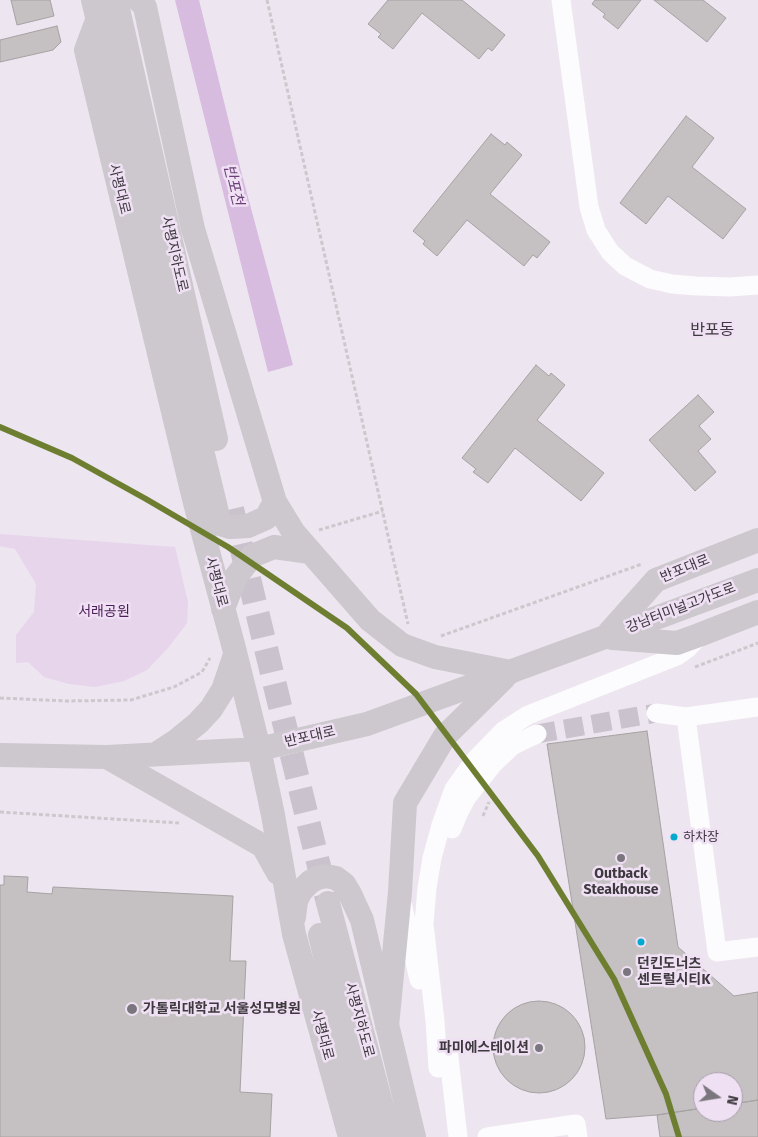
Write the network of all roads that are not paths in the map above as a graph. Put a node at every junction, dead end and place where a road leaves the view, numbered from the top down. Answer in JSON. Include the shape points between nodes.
{"nodes":[{"id":1,"x":116,"y":0,"type":"edge"},
{"id":2,"x":138,"y":0,"type":"edge"},
{"id":3,"x":561,"y":0,"type":"edge"},
{"id":4,"x":566,"y":0,"type":"edge"},
{"id":5,"x":95,"y":9,"type":"edge"},
{"id":6,"x":564,"y":22,"type":"junction"},
{"id":7,"x":758,"y":285,"type":"edge"},
{"id":8,"x":275,"y":502,"type":"junction"},
{"id":9,"x":195,"y":503,"type":"junction"},
{"id":10,"x":758,"y":540,"type":"edge"},
{"id":11,"x":313,"y":541,"type":"junction"},
{"id":12,"x":758,"y":580,"type":"edge"},
{"id":13,"x":223,"y":609,"type":"junction"},
{"id":14,"x":758,"y":612,"type":"edge"},
{"id":15,"x":699,"y":635,"type":"junction"},
{"id":16,"x":605,"y":637,"type":"junction"},
{"id":17,"x":224,"y":653,"type":"junction"},
{"id":18,"x":511,"y":672,"type":"junction"},
{"id":19,"x":758,"y":707,"type":"edge"},
{"id":20,"x":656,"y":713,"type":"tunnel mouth"},
{"id":21,"x":686,"y":717,"type":"junction"},
{"id":22,"x":537,"y":734,"type":"tunnel mouth"},
{"id":23,"x":259,"y":749,"type":"junction"},
{"id":24,"x":155,"y":754,"type":"junction"},
{"id":25,"x":0,"y":755,"type":"edge"},
{"id":26,"x":107,"y":757,"type":"junction"},
{"id":27,"x":286,"y":888,"type":"junction"},
{"id":28,"x":400,"y":892,"type":"junction"},
{"id":29,"x":294,"y":934,"type":"junction"},
{"id":30,"x":758,"y":948,"type":"edge"},
{"id":31,"x":387,"y":1026,"type":"junction"},
{"id":32,"x":438,"y":1068,"type":"junction"},
{"id":33,"x":454,"y":1103,"type":"junction"},
{"id":34,"x":350,"y":1137,"type":"edge"},
{"id":35,"x":369,"y":1137,"type":"edge"},
{"id":36,"x":390,"y":1137,"type":"edge"},
{"id":37,"x":414,"y":1137,"type":"edge"},
{"id":38,"x":458,"y":1137,"type":"edge"},
{"id":39,"x":487,"y":1137,"type":"edge"},
{"id":40,"x":578,"y":1137,"type":"edge"}],
"edges":[{"from":1,"to":5,"type":"main road","name":"사평지하도로","via":[[224,511]]},
{"from":2,"to":8,"type":"main road","via":[[145,7],[193,230]]},
{"from":3,"to":6,"type":"lane"},
{"from":4,"to":6,"type":"lane"},
{"from":5,"to":9,"type":"main road","name":"사평대로","via":[[86,50]]},
{"from":6,"to":7,"type":"lane","via":[[589,207],[596,230],[610,252],[626,266],[657,281],[696,286]]},
{"from":8,"to":9,"type":"main road","via":[[266,518],[248,526],[230,527],[210,520]]},
{"from":8,"to":11,"type":"main road","via":[[294,533]]},
{"from":9,"to":13,"type":"main road","name":"사평대로"},
{"from":10,"to":16,"type":"main road","name":"반포대로","via":[[656,580]]},
{"from":11,"to":13,"type":"main road","via":[[274,547],[252,556],[234,578]]},
{"from":11,"to":18,"type":"main road","via":[[370,620],[402,645],[435,657]]},
{"from":12,"to":16,"type":"main road","name":"강남터미널고가도로"},
{"from":13,"to":17,"type":"main road","name":"사평대로"},
{"from":14,"to":15,"type":"main road","name":"반포대로"},
{"from":15,"to":16,"type":"main road","name":"반포대로","via":[[677,642]]},
{"from":15,"to":32,"type":"lane","via":[[677,656],[528,714],[503,731],[474,761],[454,789],[432,858],[424,924]]},
{"from":16,"to":18,"type":"main road","name":"반포대로"},
{"from":17,"to":23,"type":"main road","name":"사평대로"},
{"from":17,"to":24,"type":"main road","via":[[223,690],[211,709],[176,741]]},
{"from":18,"to":23,"type":"main road","name":"반포대로","via":[[367,724]]},
{"from":18,"to":28,"type":"main road","via":[[445,736],[405,803]]},
{"from":19,"to":21,"type":"lane"},
{"from":20,"to":21,"type":"lane"},
{"from":21,"to":30,"type":"lane","via":[[717,952]]},
{"from":22,"to":33,"type":"lane","via":[[512,746],[475,786],[459,812],[444,853],[436,927]]},
{"from":23,"to":24,"type":"main road","name":"반포대로"},
{"from":23,"to":27,"type":"main road","name":"사평대로"},
{"from":24,"to":26,"type":"main road","name":"반포대로"},
{"from":25,"to":26,"type":"main road","name":"반포대로"},
{"from":26,"to":27,"type":"main road","via":[[264,846]]},
{"from":27,"to":29,"type":"main road","name":"사평대로"},
{"from":28,"to":31,"type":"main road"},
{"from":28,"to":32,"type":"lane"},
{"from":29,"to":31,"type":"main road","via":[[295,907],[304,887],[326,876],[341,881],[360,914]]},
{"from":29,"to":34,"type":"main road","name":"사평대로"},
{"from":31,"to":37,"type":"main road"},
{"from":32,"to":33,"type":"lane"},
{"from":33,"to":38,"type":"lane"},
{"from":35,"to":36,"type":"main road","name":"사평지하도로","via":[[321,904]]},
{"from":39,"to":40,"type":"lane","via":[[576,1124]]}]}
